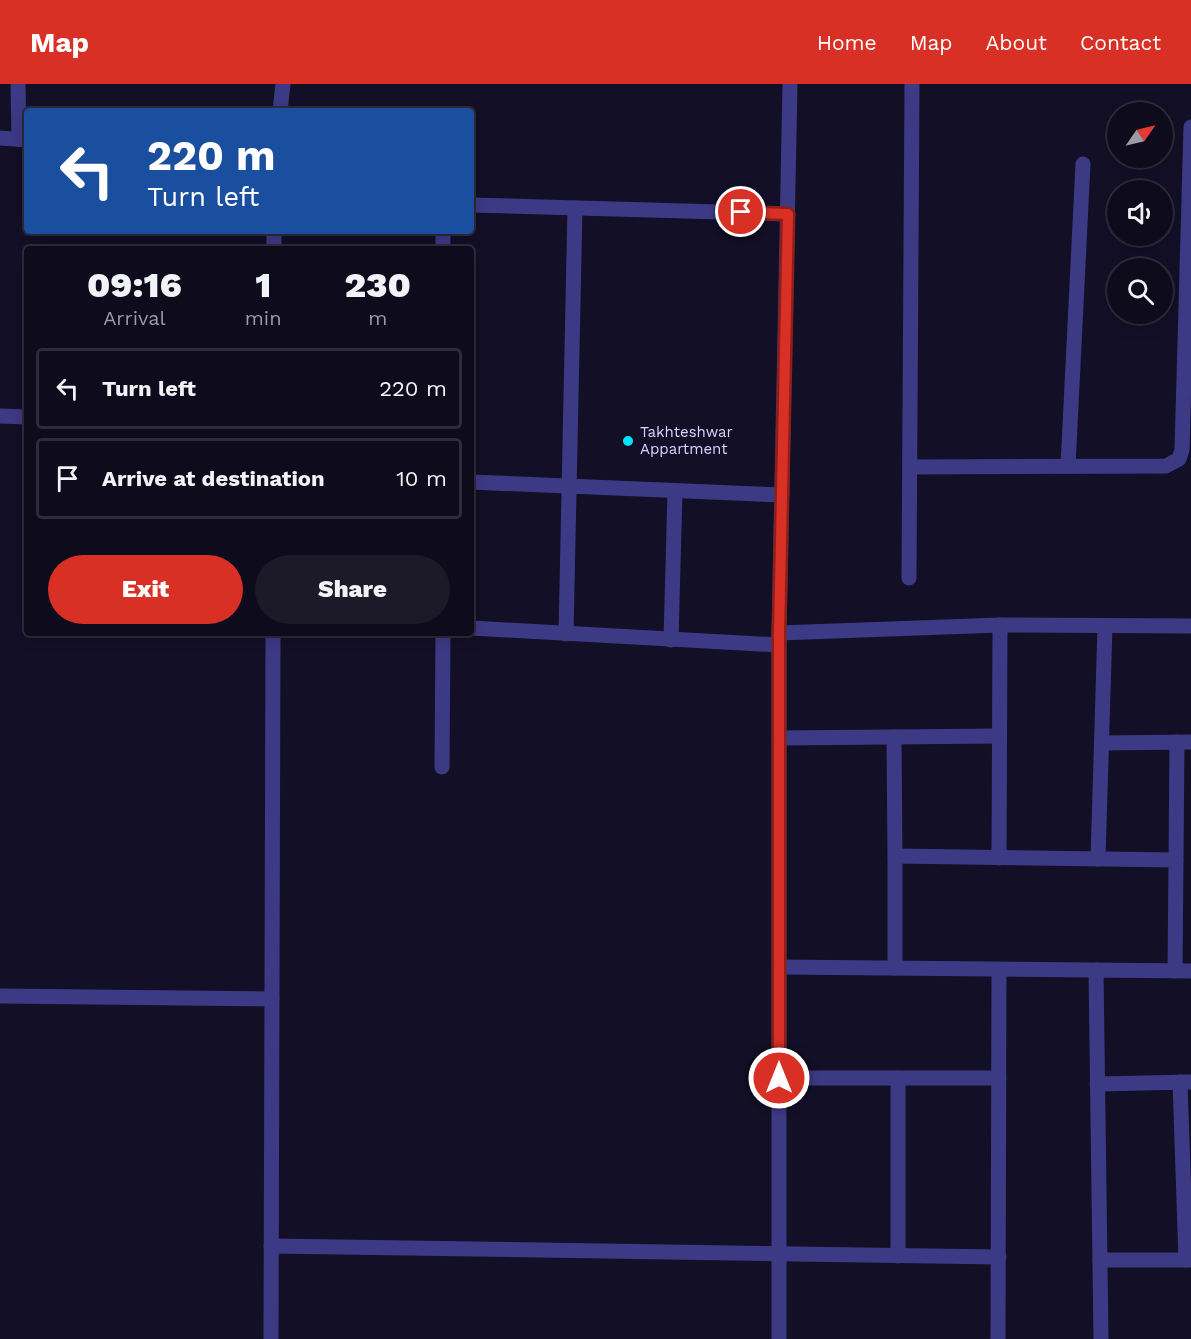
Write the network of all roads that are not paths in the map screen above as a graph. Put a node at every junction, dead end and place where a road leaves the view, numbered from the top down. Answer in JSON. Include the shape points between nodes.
{"nodes":[{"id":1,"x":18,"y":84,"type":"edge"},
{"id":2,"x":284,"y":84,"type":"edge"},
{"id":3,"x":790,"y":84,"type":"edge"},
{"id":4,"x":912,"y":84,"type":"edge"},
{"id":5,"x":280,"y":108,"type":"edge"},
{"id":6,"x":1191,"y":126,"type":"edge"},
{"id":7,"x":0,"y":138,"type":"edge"},
{"id":8,"x":23,"y":140,"type":"edge"},
{"id":9,"x":1083,"y":164,"type":"dead end"},
{"id":10,"x":474,"y":205,"type":"edge"},
{"id":11,"x":575,"y":208,"type":"junction"},
{"id":12,"x":788,"y":214,"type":"junction"},
{"id":13,"x":0,"y":416,"type":"edge"},
{"id":14,"x":24,"y":417,"type":"edge"},
{"id":15,"x":1068,"y":466,"type":"junction"},
{"id":16,"x":910,"y":467,"type":"junction"},
{"id":17,"x":474,"y":482,"type":"edge"},
{"id":18,"x":569,"y":487,"type":"junction"},
{"id":19,"x":675,"y":491,"type":"junction"},
{"id":20,"x":782,"y":495,"type":"junction"},
{"id":21,"x":909,"y":578,"type":"dead end"},
{"id":22,"x":1000,"y":626,"type":"junction"},
{"id":23,"x":1105,"y":626,"type":"junction"},
{"id":24,"x":1191,"y":626,"type":"edge"},
{"id":25,"x":474,"y":628,"type":"edge"},
{"id":26,"x":566,"y":634,"type":"junction"},
{"id":27,"x":273,"y":636,"type":"edge"},
{"id":28,"x":443,"y":636,"type":"edge"},
{"id":29,"x":779,"y":639,"type":"junction"},
{"id":30,"x":671,"y":640,"type":"junction"},
{"id":31,"x":999,"y":736,"type":"junction"},
{"id":32,"x":894,"y":737,"type":"junction"},
{"id":33,"x":779,"y":738,"type":"junction"},
{"id":34,"x":1184,"y":742,"type":"edge"},
{"id":35,"x":1101,"y":743,"type":"junction"},
{"id":36,"x":442,"y":767,"type":"dead end"},
{"id":37,"x":895,"y":856,"type":"junction"},
{"id":38,"x":999,"y":858,"type":"junction"},
{"id":39,"x":1098,"y":859,"type":"junction"},
{"id":40,"x":1176,"y":860,"type":"junction"},
{"id":41,"x":779,"y":967,"type":"junction"},
{"id":42,"x":895,"y":968,"type":"junction"},
{"id":43,"x":999,"y":969,"type":"junction"},
{"id":44,"x":1096,"y":970,"type":"junction"},
{"id":45,"x":1175,"y":971,"type":"junction"},
{"id":46,"x":1191,"y":971,"type":"edge"},
{"id":47,"x":0,"y":996,"type":"edge"},
{"id":48,"x":272,"y":999,"type":"junction"},
{"id":49,"x":779,"y":1078,"type":"junction"},
{"id":50,"x":898,"y":1078,"type":"junction"},
{"id":51,"x":999,"y":1078,"type":"junction"},
{"id":52,"x":1186,"y":1082,"type":"edge"},
{"id":53,"x":1097,"y":1084,"type":"junction"},
{"id":54,"x":272,"y":1246,"type":"junction"},
{"id":55,"x":779,"y":1255,"type":"junction"},
{"id":56,"x":898,"y":1256,"type":"junction"},
{"id":57,"x":999,"y":1257,"type":"junction"},
{"id":58,"x":1100,"y":1260,"type":"junction"},
{"id":59,"x":1188,"y":1260,"type":"edge"},
{"id":60,"x":271,"y":1339,"type":"edge"},
{"id":61,"x":779,"y":1339,"type":"edge"},
{"id":62,"x":998,"y":1339,"type":"edge"},
{"id":63,"x":1101,"y":1339,"type":"edge"}],
"edges":[{"from":1,"to":8,"type":"street"},
{"from":2,"to":5,"type":"street"},
{"from":3,"to":12,"type":"street"},
{"from":4,"to":16,"type":"street"},
{"from":6,"to":15,"type":"street","via":[[1179,459],[1166,466]]},
{"from":7,"to":8,"type":"street"},
{"from":9,"to":15,"type":"street"},
{"from":10,"to":11,"type":"street"},
{"from":11,"to":12,"type":"street"},
{"from":11,"to":18,"type":"street"},
{"from":12,"to":20,"type":"street"},
{"from":13,"to":14,"type":"street"},
{"from":15,"to":16,"type":"street"},
{"from":16,"to":21,"type":"street"},
{"from":17,"to":18,"type":"street"},
{"from":18,"to":19,"type":"street"},
{"from":18,"to":26,"type":"street"},
{"from":19,"to":20,"type":"street"},
{"from":19,"to":30,"type":"street"},
{"from":20,"to":29,"type":"street"},
{"from":22,"to":23,"type":"street"},
{"from":22,"to":29,"type":"street"},
{"from":22,"to":31,"type":"street"},
{"from":23,"to":24,"type":"street"},
{"from":23,"to":35,"type":"street"},
{"from":25,"to":26,"type":"street"},
{"from":26,"to":30,"type":"street"},
{"from":27,"to":48,"type":"street"},
{"from":28,"to":36,"type":"street"},
{"from":29,"to":30,"type":"street"},
{"from":29,"to":33,"type":"street"},
{"from":31,"to":32,"type":"street"},
{"from":31,"to":38,"type":"street"},
{"from":32,"to":33,"type":"street"},
{"from":32,"to":37,"type":"street"},
{"from":33,"to":41,"type":"street"},
{"from":34,"to":35,"type":"street"},
{"from":34,"to":40,"type":"street"},
{"from":35,"to":39,"type":"street"},
{"from":37,"to":38,"type":"street"},
{"from":37,"to":42,"type":"street"},
{"from":38,"to":39,"type":"street"},
{"from":39,"to":40,"type":"street"},
{"from":40,"to":45,"type":"street"},
{"from":41,"to":42,"type":"street"},
{"from":41,"to":49,"type":"street"},
{"from":42,"to":43,"type":"street"},
{"from":43,"to":44,"type":"street"},
{"from":43,"to":51,"type":"street"},
{"from":44,"to":45,"type":"street"},
{"from":44,"to":53,"type":"street"},
{"from":45,"to":46,"type":"street"},
{"from":47,"to":48,"type":"street"},
{"from":48,"to":54,"type":"street"},
{"from":49,"to":50,"type":"street"},
{"from":49,"to":55,"type":"street"},
{"from":50,"to":51,"type":"street"},
{"from":50,"to":56,"type":"street"},
{"from":51,"to":57,"type":"street"},
{"from":52,"to":53,"type":"street"},
{"from":52,"to":59,"type":"street"},
{"from":53,"to":58,"type":"street"},
{"from":54,"to":55,"type":"street"},
{"from":54,"to":60,"type":"street"},
{"from":55,"to":56,"type":"street"},
{"from":55,"to":61,"type":"street"},
{"from":56,"to":57,"type":"street"},
{"from":57,"to":62,"type":"street"},
{"from":58,"to":59,"type":"street"},
{"from":58,"to":63,"type":"street"}]}
